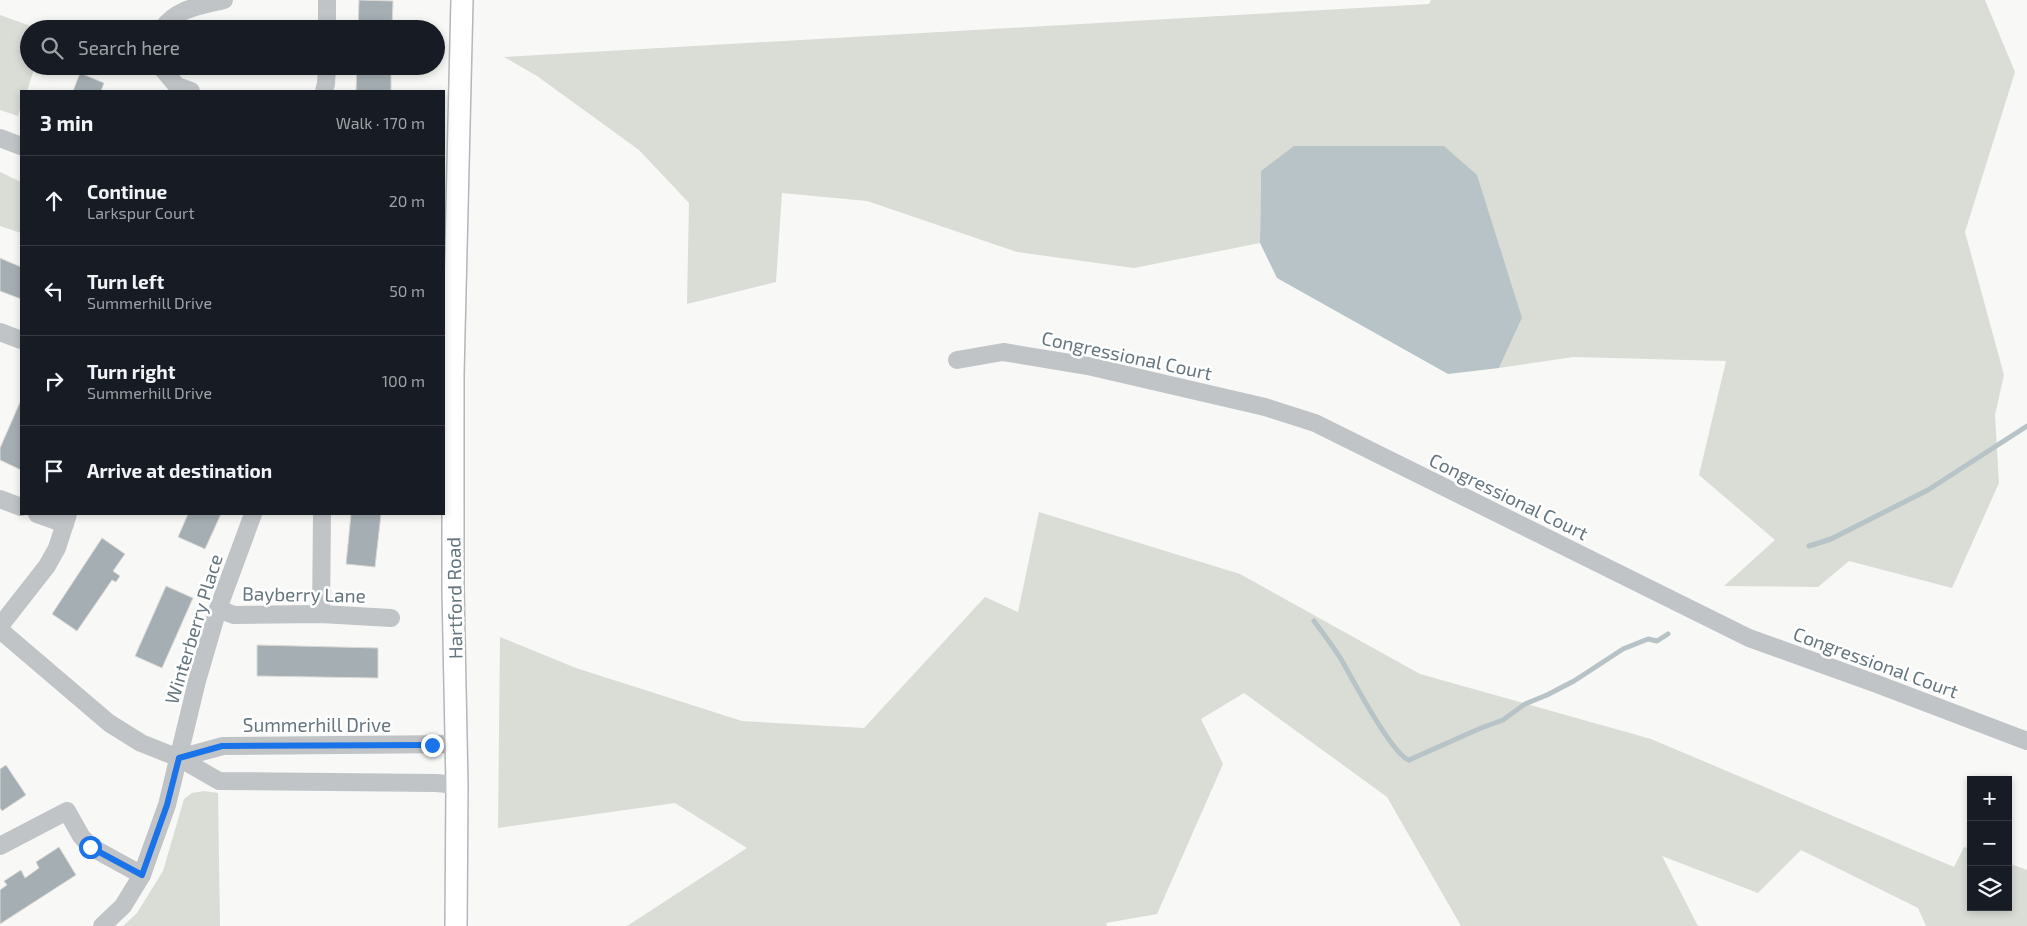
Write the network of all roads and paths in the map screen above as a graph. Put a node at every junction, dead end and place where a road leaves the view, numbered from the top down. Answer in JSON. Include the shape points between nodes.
{"nodes":[{"id":1,"x":224,"y":0,"type":"edge"},
{"id":2,"x":327,"y":0,"type":"edge"},
{"id":3,"x":462,"y":0,"type":"edge"},
{"id":4,"x":168,"y":20,"type":"edge"},
{"id":5,"x":327,"y":20,"type":"edge"},
{"id":6,"x":168,"y":75,"type":"edge"},
{"id":7,"x":326,"y":75,"type":"edge"},
{"id":8,"x":188,"y":90,"type":"edge"},
{"id":9,"x":324,"y":90,"type":"edge"},
{"id":10,"x":0,"y":138,"type":"edge"},
{"id":11,"x":20,"y":146,"type":"edge"},
{"id":12,"x":1,"y":337,"type":"edge"},
{"id":13,"x":20,"y":340,"type":"edge"},
{"id":14,"x":957,"y":360,"type":"dead end"},
{"id":15,"x":0,"y":499,"type":"edge"},
{"id":16,"x":20,"y":507,"type":"edge"},
{"id":17,"x":43,"y":515,"type":"edge"},
{"id":18,"x":253,"y":515,"type":"edge"},
{"id":19,"x":322,"y":515,"type":"edge"},
{"id":20,"x":66,"y":519,"type":"edge"},
{"id":21,"x":218,"y":609,"type":"junction"},
{"id":22,"x":322,"y":614,"type":"junction"},
{"id":23,"x":391,"y":618,"type":"dead end"},
{"id":24,"x":0,"y":628,"type":"edge"},
{"id":25,"x":2027,"y":741,"type":"edge"},
{"id":26,"x":456,"y":744,"type":"junction"},
{"id":27,"x":179,"y":758,"type":"junction"},
{"id":28,"x":457,"y":785,"type":"junction"},
{"id":29,"x":0,"y":846,"type":"edge"},
{"id":30,"x":142,"y":875,"type":"junction"},
{"id":31,"x":102,"y":926,"type":"edge"},
{"id":32,"x":456,"y":926,"type":"edge"}],
"edges":[{"from":1,"to":4,"type":"street","via":[[182,11]]},
{"from":2,"to":5,"type":"street"},
{"from":3,"to":26,"type":"main road","name":"Hartford Road","via":[[453,384]]},
{"from":6,"to":8,"type":"street","via":[[177,86]]},
{"from":7,"to":9,"type":"street"},
{"from":10,"to":11,"type":"street"},
{"from":12,"to":13,"type":"street"},
{"from":14,"to":25,"type":"street","name":"Congressional Court","via":[[1003,352],[1088,366],[1265,407],[1315,423],[1749,638]]},
{"from":15,"to":16,"type":"street"},
{"from":17,"to":20,"type":"street"},
{"from":18,"to":21,"type":"street","name":"Winterberry Place"},
{"from":19,"to":22,"type":"street"},
{"from":20,"to":24,"type":"street","via":[[57,548],[47,566]]},
{"from":21,"to":22,"type":"street","name":"Bayberry Lane","via":[[234,615]]},
{"from":21,"to":27,"type":"street","name":"Winterberry Place"},
{"from":22,"to":23,"type":"street","name":"Bayberry Lane"},
{"from":24,"to":27,"type":"street","via":[[125,735]]},
{"from":26,"to":27,"type":"street","name":"Summerhill Drive","via":[[222,746]]},
{"from":26,"to":28,"type":"main road","name":"Hartford Road"},
{"from":27,"to":28,"type":"street","via":[[219,782]]},
{"from":27,"to":30,"type":"street","via":[[167,805]]},
{"from":28,"to":32,"type":"main road","name":"Hartford Road"},
{"from":29,"to":30,"type":"street","via":[[67,811],[90,847]]},
{"from":30,"to":31,"type":"street","via":[[124,906]]}]}
